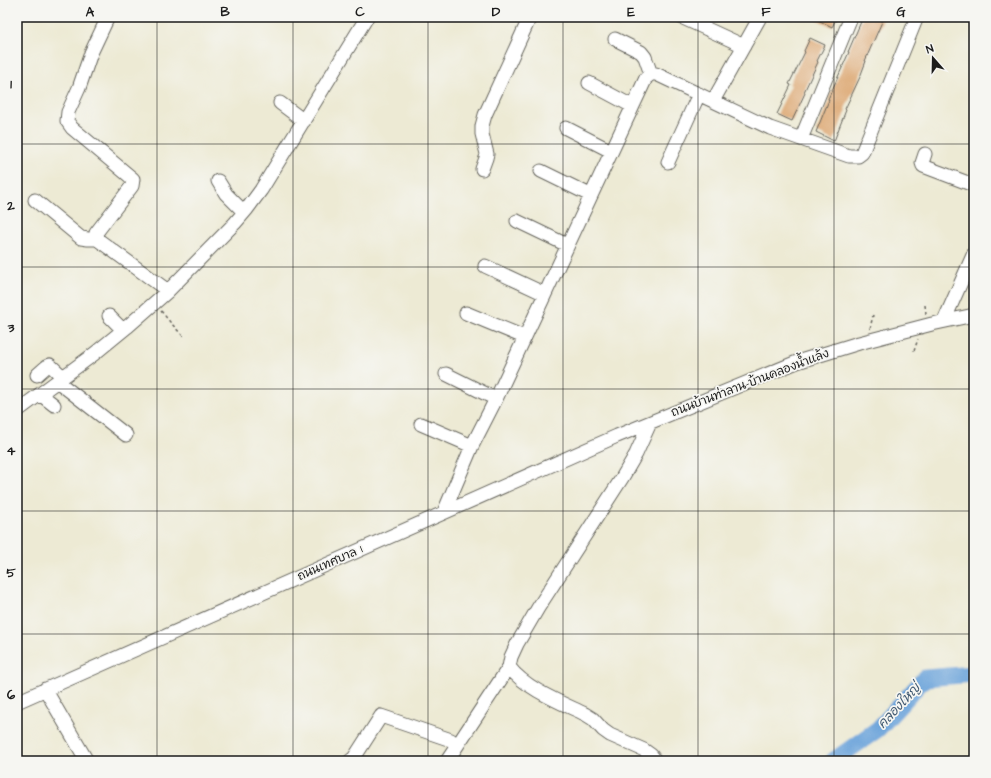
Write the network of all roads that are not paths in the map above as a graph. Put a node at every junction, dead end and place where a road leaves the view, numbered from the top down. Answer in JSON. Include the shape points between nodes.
{"nodes":[{"id":1,"x":108,"y":17,"type":"edge"},
{"id":2,"x":367,"y":17,"type":"edge"},
{"id":3,"x":530,"y":17,"type":"edge"},
{"id":4,"x":681,"y":17,"type":"edge"},
{"id":5,"x":760,"y":17,"type":"edge"},
{"id":6,"x":851,"y":17,"type":"edge"},
{"id":7,"x":917,"y":17,"type":"edge"},
{"id":8,"x":615,"y":39,"type":"dead end"},
{"id":9,"x":744,"y":46,"type":"junction"},
{"id":10,"x":650,"y":74,"type":"junction"},
{"id":11,"x":589,"y":83,"type":"dead end"},
{"id":12,"x":699,"y":94,"type":"junction"},
{"id":13,"x":713,"y":101,"type":"junction"},
{"id":14,"x":280,"y":103,"type":"dead end"},
{"id":15,"x":632,"y":106,"type":"junction"},
{"id":16,"x":304,"y":121,"type":"junction"},
{"id":17,"x":566,"y":128,"type":"dead end"},
{"id":18,"x":801,"y":139,"type":"junction"},
{"id":19,"x":611,"y":151,"type":"junction"},
{"id":20,"x":925,"y":154,"type":"dead end"},
{"id":21,"x":668,"y":162,"type":"dead end"},
{"id":22,"x":482,"y":170,"type":"dead end"},
{"id":23,"x":541,"y":171,"type":"dead end"},
{"id":24,"x":218,"y":181,"type":"dead end"},
{"id":25,"x":974,"y":185,"type":"edge"},
{"id":26,"x":590,"y":195,"type":"junction"},
{"id":27,"x":35,"y":200,"type":"dead end"},
{"id":28,"x":244,"y":212,"type":"junction"},
{"id":29,"x":517,"y":221,"type":"dead end"},
{"id":30,"x":97,"y":239,"type":"junction"},
{"id":31,"x":567,"y":245,"type":"junction"},
{"id":32,"x":974,"y":253,"type":"edge"},
{"id":33,"x":485,"y":266,"type":"dead end"},
{"id":34,"x":974,"y":272,"type":"edge"},
{"id":35,"x":168,"y":291,"type":"junction"},
{"id":36,"x":545,"y":294,"type":"junction"},
{"id":37,"x":466,"y":313,"type":"dead end"},
{"id":38,"x":974,"y":314,"type":"edge"},
{"id":39,"x":109,"y":316,"type":"dead end"},
{"id":40,"x":950,"y":320,"type":"junction"},
{"id":41,"x":123,"y":330,"type":"junction"},
{"id":42,"x":524,"y":337,"type":"junction"},
{"id":43,"x":37,"y":374,"type":"dead end"},
{"id":44,"x":446,"y":374,"type":"dead end"},
{"id":45,"x":60,"y":379,"type":"junction"},
{"id":46,"x":40,"y":394,"type":"junction"},
{"id":47,"x":496,"y":399,"type":"junction"},
{"id":48,"x":54,"y":405,"type":"dead end"},
{"id":49,"x":17,"y":411,"type":"edge"},
{"id":50,"x":421,"y":424,"type":"dead end"},
{"id":51,"x":646,"y":424,"type":"junction"},
{"id":52,"x":126,"y":435,"type":"dead end"},
{"id":53,"x":472,"y":446,"type":"junction"},
{"id":54,"x":444,"y":512,"type":"junction"},
{"id":55,"x":509,"y":667,"type":"junction"},
{"id":56,"x":45,"y":689,"type":"junction"},
{"id":57,"x":17,"y":702,"type":"edge"},
{"id":58,"x":451,"y":740,"type":"dead end"},
{"id":59,"x":355,"y":760,"type":"edge"},
{"id":60,"x":86,"y":761,"type":"edge"},
{"id":61,"x":447,"y":761,"type":"edge"},
{"id":62,"x":654,"y":761,"type":"edge"}],
"edges":[{"from":1,"to":30,"type":"street","via":[[91,53],[68,112],[67,121],[133,179],[132,186],[96,233]]},
{"from":2,"to":16,"type":"street"},
{"from":3,"to":22,"type":"street","via":[[485,115],[482,134],[487,154]]},
{"from":4,"to":9,"type":"street"},
{"from":5,"to":9,"type":"street"},
{"from":6,"to":18,"type":"street"},
{"from":7,"to":18,"type":"street","via":[[862,153],[850,156]]},
{"from":8,"to":10,"type":"street","via":[[641,52]]},
{"from":9,"to":13,"type":"street"},
{"from":10,"to":12,"type":"street","via":[[656,74]]},
{"from":10,"to":15,"type":"street"},
{"from":11,"to":15,"type":"street"},
{"from":12,"to":13,"type":"street"},
{"from":12,"to":21,"type":"street"},
{"from":13,"to":18,"type":"street","via":[[756,122]]},
{"from":14,"to":16,"type":"street"},
{"from":15,"to":19,"type":"street"},
{"from":16,"to":28,"type":"street","via":[[261,190]]},
{"from":17,"to":19,"type":"street"},
{"from":19,"to":26,"type":"street"},
{"from":20,"to":25,"type":"street","via":[[923,166]]},
{"from":23,"to":26,"type":"street"},
{"from":24,"to":28,"type":"street","via":[[226,194]]},
{"from":26,"to":31,"type":"street"},
{"from":27,"to":30,"type":"street","via":[[80,238]]},
{"from":28,"to":35,"type":"street"},
{"from":29,"to":31,"type":"street"},
{"from":30,"to":35,"type":"street"},
{"from":31,"to":36,"type":"street"},
{"from":32,"to":40,"type":"street"},
{"from":33,"to":36,"type":"street"},
{"from":34,"to":40,"type":"street"},
{"from":35,"to":41,"type":"street"},
{"from":36,"to":42,"type":"street"},
{"from":37,"to":42,"type":"street"},
{"from":38,"to":40,"type":"street","name":"ถนนบ้านท่าลาน-บ้านคลองน้ำแล้ง"},
{"from":39,"to":41,"type":"street"},
{"from":40,"to":51,"type":"street","name":"ถนนบ้านท่าลาน-บ้านคลองน้ำแล้ง","via":[[821,354]]},
{"from":41,"to":45,"type":"street"},
{"from":42,"to":47,"type":"street"},
{"from":43,"to":45,"type":"street","via":[[50,365]]},
{"from":44,"to":47,"type":"street"},
{"from":45,"to":46,"type":"street"},
{"from":45,"to":52,"type":"street"},
{"from":46,"to":48,"type":"street"},
{"from":46,"to":49,"type":"street"},
{"from":47,"to":53,"type":"street"},
{"from":50,"to":53,"type":"street"},
{"from":51,"to":54,"type":"street","name":"ถนนเทศบาล 1"},
{"from":51,"to":55,"type":"street","via":[[636,454],[538,608],[517,644]]},
{"from":53,"to":54,"type":"street"},
{"from":54,"to":56,"type":"street","name":"ถนนเทศบาล 1"},
{"from":55,"to":61,"type":"street"},
{"from":55,"to":62,"type":"street","via":[[520,679],[585,714],[610,735],[644,750]]},
{"from":56,"to":57,"type":"street","name":"ถนนเทศบาล 1"},
{"from":56,"to":60,"type":"street"},
{"from":58,"to":59,"type":"street","via":[[381,716]]}]}
